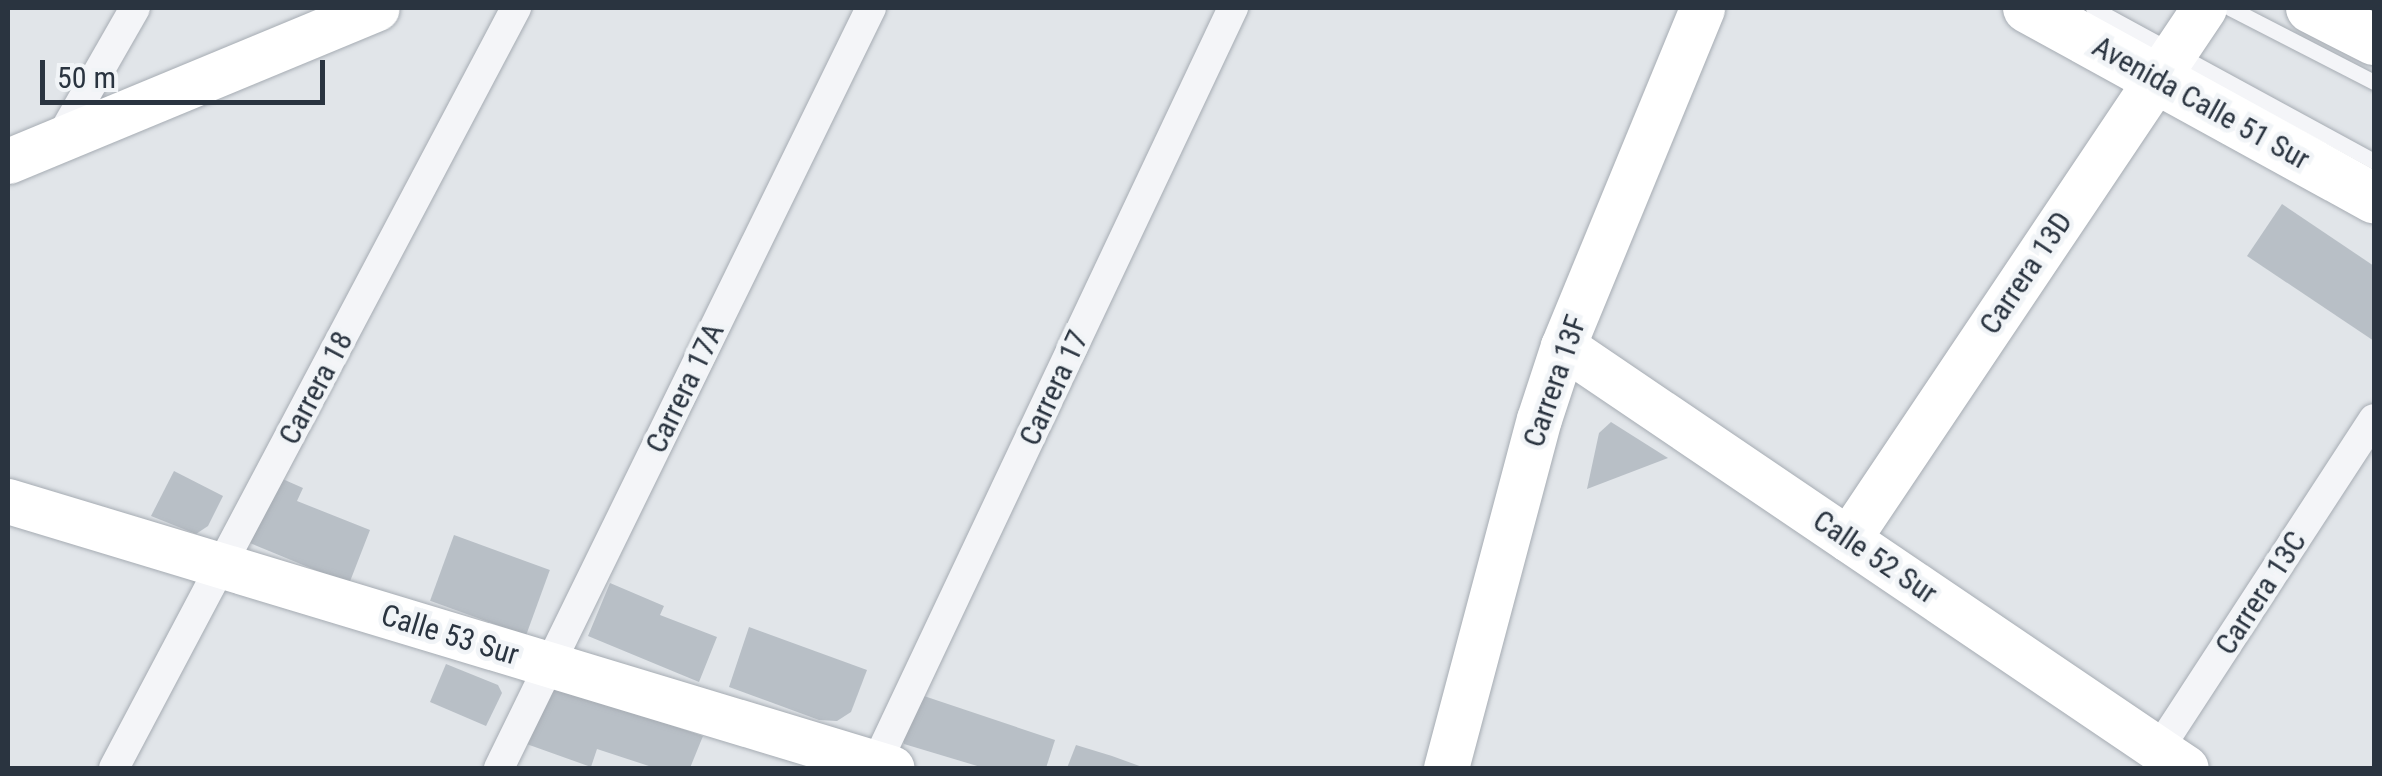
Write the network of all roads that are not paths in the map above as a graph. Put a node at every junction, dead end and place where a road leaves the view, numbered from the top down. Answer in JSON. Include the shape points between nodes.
{"nodes":[{"id":1,"x":136,"y":8,"type":"edge"},
{"id":2,"x":377,"y":8,"type":"edge"},
{"id":3,"x":516,"y":8,"type":"edge"},
{"id":4,"x":870,"y":8,"type":"edge"},
{"id":5,"x":1233,"y":8,"type":"edge"},
{"id":6,"x":1702,"y":8,"type":"edge"},
{"id":7,"x":2028,"y":8,"type":"edge"},
{"id":8,"x":2093,"y":8,"type":"edge"},
{"id":9,"x":2204,"y":8,"type":"edge"},
{"id":10,"x":2230,"y":8,"type":"edge"},
{"id":11,"x":2310,"y":8,"type":"edge"},
{"id":12,"x":2374,"y":40,"type":"edge"},
{"id":13,"x":2166,"y":66,"type":"junction"},
{"id":14,"x":2374,"y":82,"type":"edge"},
{"id":15,"x":60,"y":139,"type":"junction"},
{"id":16,"x":2374,"y":160,"type":"edge"},
{"id":17,"x":8,"y":161,"type":"edge"},
{"id":18,"x":2374,"y":198,"type":"edge"},
{"id":19,"x":1564,"y":346,"type":"junction"},
{"id":20,"x":2374,"y":418,"type":"edge"},
{"id":21,"x":8,"y":501,"type":"edge"},
{"id":22,"x":1848,"y":539,"type":"junction"},
{"id":23,"x":222,"y":566,"type":"junction"},
{"id":24,"x":550,"y":666,"type":"junction"},
{"id":25,"x":2165,"y":762,"type":"edge"},
{"id":26,"x":881,"y":767,"type":"edge"},
{"id":27,"x":114,"y":768,"type":"edge"},
{"id":28,"x":499,"y":768,"type":"edge"},
{"id":29,"x":1446,"y":768,"type":"edge"}],
"edges":[{"from":1,"to":15,"type":"street"},
{"from":2,"to":15,"type":"street"},
{"from":3,"to":23,"type":"street","name":"Carrera 18"},
{"from":4,"to":24,"type":"street","name":"Carrera 17A"},
{"from":5,"to":26,"type":"street","name":"Carrera 17"},
{"from":6,"to":19,"type":"street","name":"Carrera 13F"},
{"from":7,"to":13,"type":"main road","name":"Avenida Calle 51 Sur"},
{"from":8,"to":13,"type":"lane"},
{"from":9,"to":13,"type":"street","name":"Carrera 13D"},
{"from":10,"to":14,"type":"lane"},
{"from":11,"to":12,"type":"main road"},
{"from":13,"to":16,"type":"lane"},
{"from":13,"to":18,"type":"main road","name":"Avenida Calle 51 Sur"},
{"from":13,"to":22,"type":"street","name":"Carrera 13D"},
{"from":15,"to":17,"type":"street"},
{"from":19,"to":22,"type":"street","name":"Calle 52 Sur"},
{"from":19,"to":29,"type":"street","name":"Carrera 13F"},
{"from":20,"to":25,"type":"street","name":"Carrera 13C"},
{"from":21,"to":23,"type":"street","name":"Calle 53 Sur"},
{"from":22,"to":25,"type":"street","name":"Calle 52 Sur"},
{"from":23,"to":24,"type":"street","name":"Calle 53 Sur"},
{"from":23,"to":27,"type":"street","name":"Carrera 18"},
{"from":24,"to":26,"type":"street","name":"Calle 53 Sur"},
{"from":24,"to":28,"type":"street","name":"Carrera 17A"}]}
